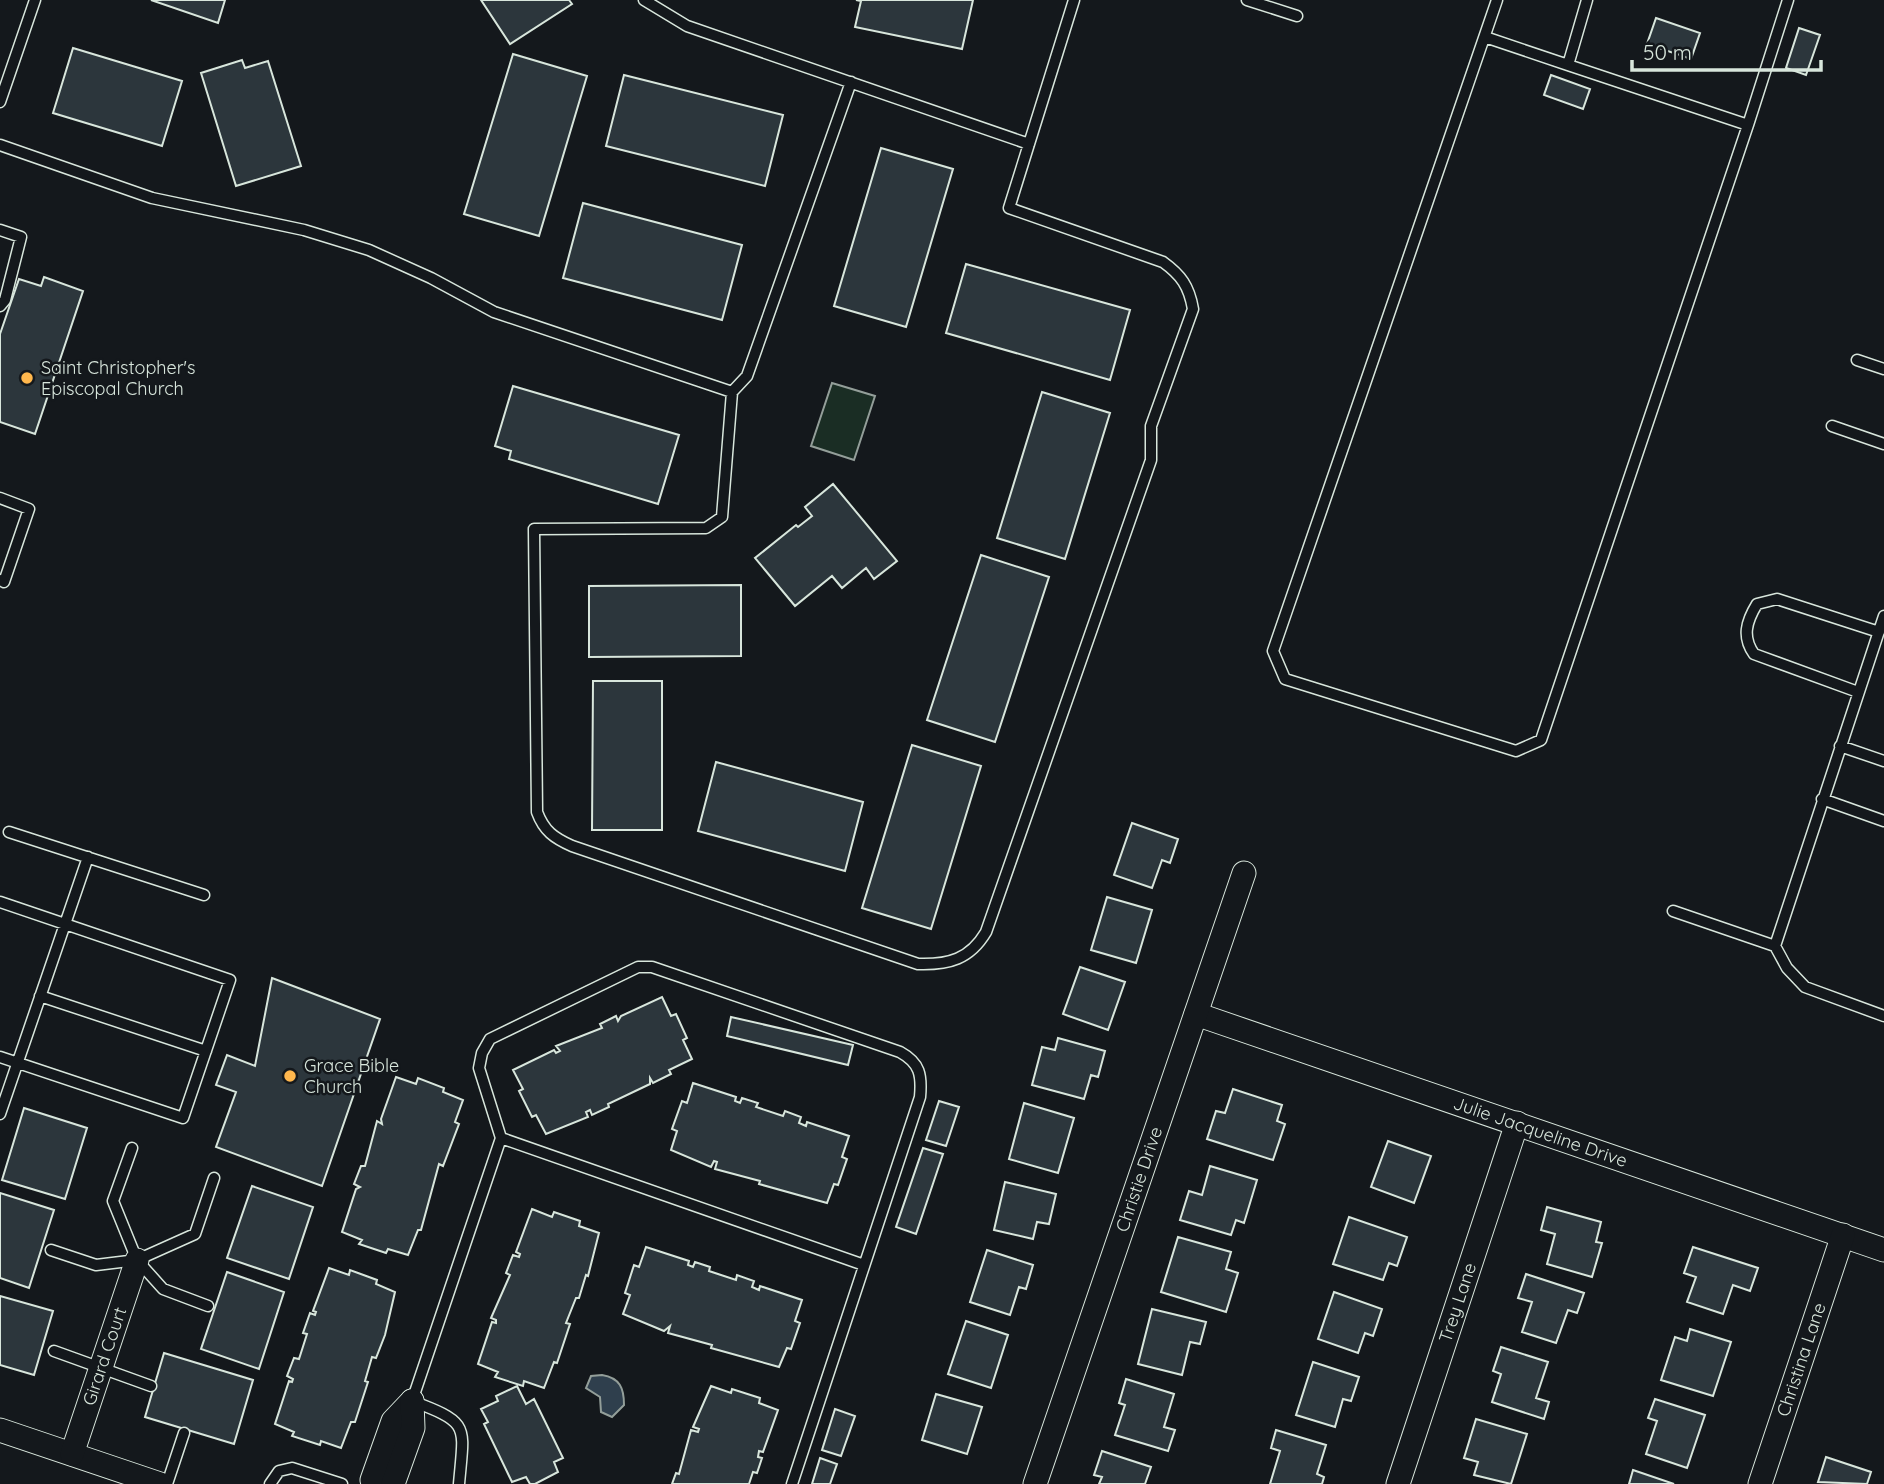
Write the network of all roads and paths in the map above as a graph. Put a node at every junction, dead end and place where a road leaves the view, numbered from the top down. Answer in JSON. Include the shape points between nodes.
{"nodes":[{"id":1,"x":35,"y":0,"type":"edge"},
{"id":2,"x":644,"y":0,"type":"edge"},
{"id":3,"x":1074,"y":0,"type":"edge"},
{"id":4,"x":1247,"y":0,"type":"edge"},
{"id":5,"x":1497,"y":0,"type":"edge"},
{"id":6,"x":1587,"y":0,"type":"edge"},
{"id":7,"x":1788,"y":0,"type":"edge"},
{"id":8,"x":1297,"y":16,"type":"dead end"},
{"id":9,"x":1485,"y":37,"type":"junction"},
{"id":10,"x":1568,"y":65,"type":"junction"},
{"id":11,"x":851,"y":82,"type":"junction"},
{"id":12,"x":0,"y":103,"type":"edge"},
{"id":13,"x":1748,"y":125,"type":"junction"},
{"id":14,"x":1029,"y":144,"type":"junction"},
{"id":15,"x":0,"y":145,"type":"edge"},
{"id":16,"x":0,"y":230,"type":"edge"},
{"id":17,"x":0,"y":306,"type":"edge"},
{"id":18,"x":1857,"y":360,"type":"dead end"},
{"id":19,"x":1884,"y":369,"type":"edge"},
{"id":20,"x":732,"y":392,"type":"junction"},
{"id":21,"x":1832,"y":426,"type":"dead end"},
{"id":22,"x":1884,"y":444,"type":"edge"},
{"id":23,"x":0,"y":499,"type":"edge"},
{"id":24,"x":0,"y":580,"type":"edge"},
{"id":25,"x":1884,"y":616,"type":"edge"},
{"id":26,"x":1879,"y":632,"type":"junction"},
{"id":27,"x":1858,"y":692,"type":"junction"},
{"id":28,"x":1840,"y":746,"type":"junction"},
{"id":29,"x":1884,"y":761,"type":"edge"},
{"id":30,"x":1822,"y":799,"type":"junction"},
{"id":31,"x":1884,"y":821,"type":"edge"},
{"id":32,"x":9,"y":832,"type":"dead end"},
{"id":33,"x":88,"y":857,"type":"junction"},
{"id":34,"x":1244,"y":873,"type":"dead end"},
{"id":35,"x":204,"y":895,"type":"dead end"},
{"id":36,"x":0,"y":902,"type":"edge"},
{"id":37,"x":1672,"y":911,"type":"dead end"},
{"id":38,"x":65,"y":925,"type":"junction"},
{"id":39,"x":1774,"y":946,"type":"junction"},
{"id":40,"x":40,"y":996,"type":"junction"},
{"id":41,"x":1196,"y":1014,"type":"junction"},
{"id":42,"x":1884,"y":1016,"type":"edge"},
{"id":43,"x":206,"y":1051,"type":"junction"},
{"id":44,"x":0,"y":1057,"type":"edge"},
{"id":45,"x":18,"y":1063,"type":"junction"},
{"id":46,"x":0,"y":1114,"type":"edge"},
{"id":47,"x":1517,"y":1123,"type":"junction"},
{"id":48,"x":501,"y":1138,"type":"junction"},
{"id":49,"x":132,"y":1148,"type":"dead end"},
{"id":50,"x":214,"y":1178,"type":"dead end"},
{"id":51,"x":1843,"y":1235,"type":"junction"},
{"id":52,"x":51,"y":1250,"type":"dead end"},
{"id":53,"x":1884,"y":1250,"type":"edge"},
{"id":54,"x":137,"y":1260,"type":"junction"},
{"id":55,"x":864,"y":1265,"type":"junction"},
{"id":56,"x":208,"y":1306,"type":"dead end"},
{"id":57,"x":54,"y":1351,"type":"dead end"},
{"id":58,"x":101,"y":1368,"type":"junction"},
{"id":59,"x":151,"y":1386,"type":"dead end"},
{"id":60,"x":412,"y":1401,"type":"junction"},
{"id":61,"x":0,"y":1430,"type":"edge"},
{"id":62,"x":184,"y":1433,"type":"dead end"},
{"id":63,"x":72,"y":1454,"type":"junction"},
{"id":64,"x":160,"y":1484,"type":"edge"},
{"id":65,"x":167,"y":1484,"type":"edge"},
{"id":66,"x":270,"y":1484,"type":"edge"},
{"id":67,"x":342,"y":1484,"type":"edge"},
{"id":68,"x":373,"y":1484,"type":"edge"},
{"id":69,"x":393,"y":1484,"type":"edge"},
{"id":70,"x":459,"y":1484,"type":"edge"},
{"id":71,"x":792,"y":1484,"type":"edge"},
{"id":72,"x":1035,"y":1484,"type":"edge"},
{"id":73,"x":1398,"y":1484,"type":"edge"},
{"id":74,"x":1760,"y":1484,"type":"edge"}],
"edges":[{"from":1,"to":12,"type":"lane"},
{"from":2,"to":11,"type":"lane","via":[[687,26]]},
{"from":3,"to":14,"type":"lane"},
{"from":4,"to":8,"type":"lane"},
{"from":5,"to":9,"type":"lane"},
{"from":6,"to":10,"type":"lane"},
{"from":7,"to":13,"type":"lane"},
{"from":9,"to":10,"type":"lane"},
{"from":9,"to":13,"type":"lane","via":[[1273,651],[1285,679],[1516,751],[1541,740]]},
{"from":10,"to":13,"type":"lane"},
{"from":11,"to":14,"type":"lane"},
{"from":11,"to":20,"type":"lane","via":[[747,376]]},
{"from":14,"to":20,"type":"lane","via":[[1009,208],[1163,261],[1190,289],[1193,309],[1151,426],[1151,460],[986,932],[976,949],[960,959],[918,964],[572,846],[542,826],[537,812],[534,529],[706,528],[722,517]]},
{"from":15,"to":20,"type":"lane","via":[[152,198],[304,230],[369,250],[494,312]]},
{"from":16,"to":17,"type":"lane","via":[[21,237]]},
{"from":18,"to":19,"type":"lane"},
{"from":21,"to":22,"type":"lane"},
{"from":23,"to":24,"type":"lane","via":[[29,509],[4,582]]},
{"from":25,"to":26,"type":"lane"},
{"from":26,"to":27,"type":"lane"},
{"from":26,"to":27,"type":"lane","via":[[1777,599],[1757,604],[1750,615],[1745,634],[1754,654]]},
{"from":27,"to":28,"type":"lane"},
{"from":28,"to":29,"type":"lane"},
{"from":28,"to":30,"type":"lane"},
{"from":30,"to":31,"type":"lane"},
{"from":30,"to":39,"type":"lane"},
{"from":32,"to":33,"type":"lane"},
{"from":33,"to":35,"type":"lane"},
{"from":33,"to":38,"type":"lane"},
{"from":34,"to":41,"type":"street","name":"Christie Drive"},
{"from":36,"to":38,"type":"lane"},
{"from":37,"to":39,"type":"lane"},
{"from":38,"to":40,"type":"lane"},
{"from":38,"to":43,"type":"lane","via":[[230,980]]},
{"from":39,"to":42,"type":"lane","via":[[1805,987]]},
{"from":40,"to":43,"type":"lane"},
{"from":40,"to":45,"type":"lane"},
{"from":41,"to":47,"type":"street","name":"Julie Jacqueline Drive"},
{"from":41,"to":72,"type":"street","name":"Christie Drive"},
{"from":43,"to":45,"type":"lane","via":[[183,1118]]},
{"from":44,"to":45,"type":"lane"},
{"from":45,"to":46,"type":"lane"},
{"from":47,"to":51,"type":"street","name":"Julie Jacqueline Drive"},
{"from":47,"to":73,"type":"street","name":"Trey Lane"},
{"from":48,"to":55,"type":"lane"},
{"from":48,"to":55,"type":"lane","via":[[479,1068],[490,1039],[638,967],[652,967],[901,1052],[915,1060],[922,1078],[920,1097]]},
{"from":48,"to":60,"type":"lane"},
{"from":49,"to":54,"type":"lane","via":[[113,1201]]},
{"from":50,"to":54,"type":"lane","via":[[195,1234]]},
{"from":51,"to":53,"type":"street","name":"Julie Jacqueline Drive"},
{"from":51,"to":74,"type":"street","name":"Christina Lane"},
{"from":52,"to":54,"type":"lane","via":[[96,1265]]},
{"from":54,"to":56,"type":"lane","via":[[163,1289]]},
{"from":54,"to":58,"type":"street","name":"Girard Court"},
{"from":55,"to":71,"type":"lane"},
{"from":57,"to":58,"type":"lane"},
{"from":58,"to":59,"type":"lane"},
{"from":58,"to":63,"type":"street","name":"Girard Court"},
{"from":60,"to":68,"type":"street","via":[[393,1421]]},
{"from":60,"to":69,"type":"street","via":[[413,1428]]},
{"from":60,"to":70,"type":"lane","via":[[449,1415],[461,1430],[464,1448]]},
{"from":61,"to":63,"type":"street"},
{"from":62,"to":65,"type":"lane"},
{"from":63,"to":64,"type":"street"},
{"from":66,"to":67,"type":"lane","via":[[279,1471],[292,1468]]}]}
